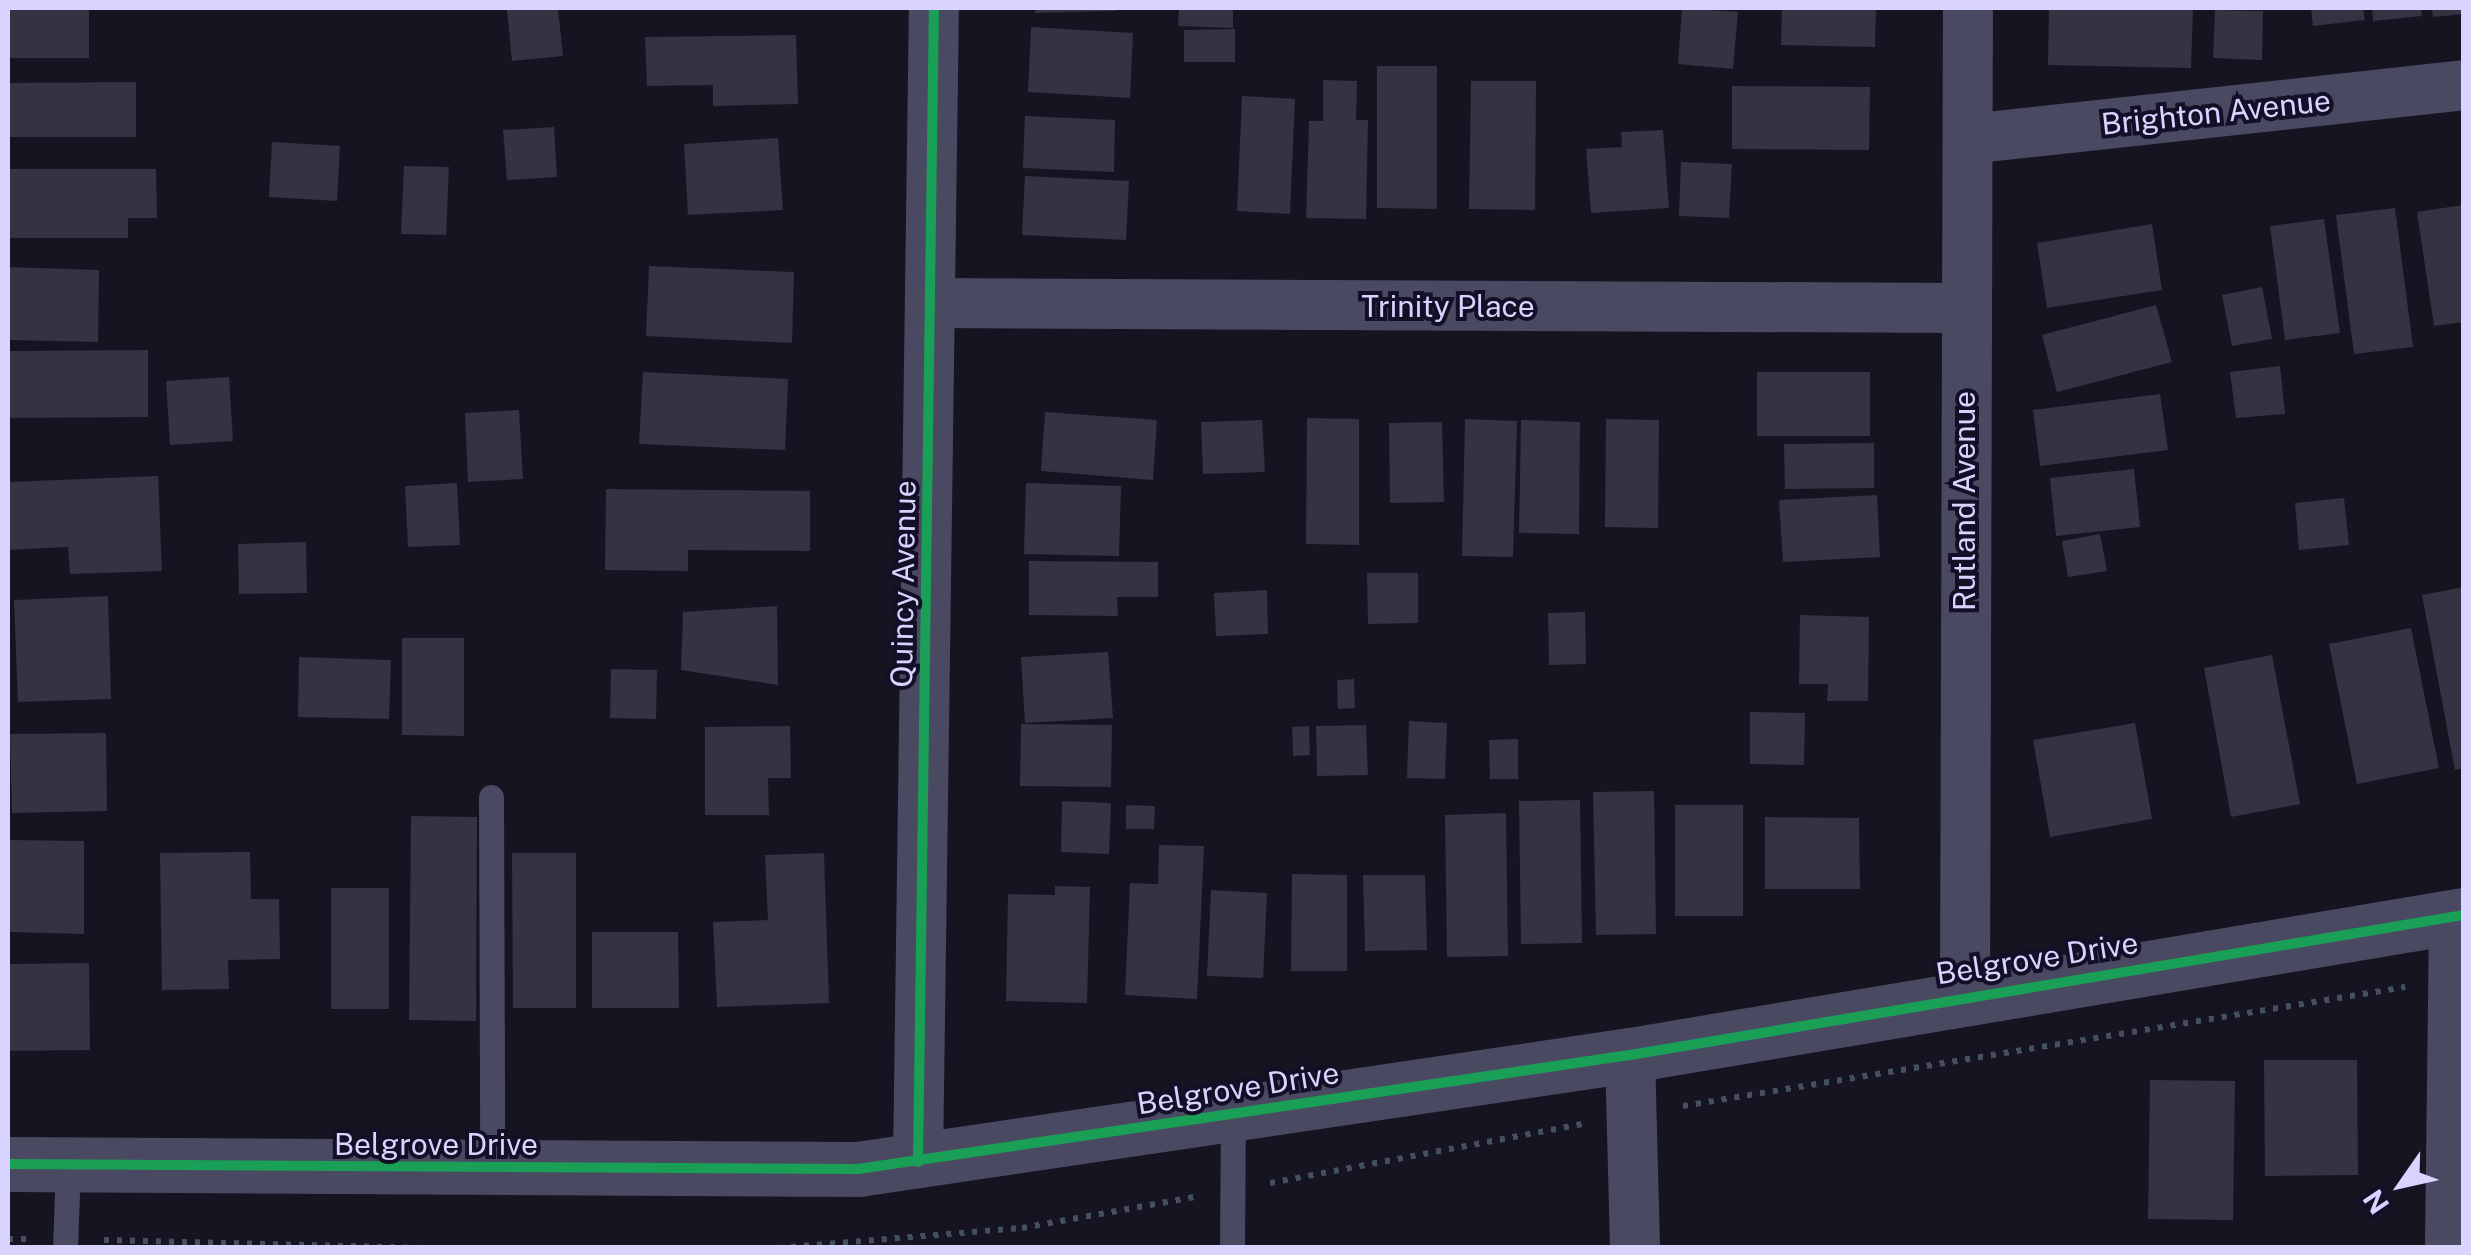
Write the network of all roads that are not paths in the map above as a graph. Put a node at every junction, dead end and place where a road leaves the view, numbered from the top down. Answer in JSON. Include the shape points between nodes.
{"nodes":[{"id":1,"x":934,"y":8,"type":"edge"},
{"id":2,"x":1968,"y":8,"type":"edge"},
{"id":3,"x":2464,"y":85,"type":"edge"},
{"id":4,"x":1968,"y":139,"type":"junction"},
{"id":5,"x":934,"y":303,"type":"junction"},
{"id":6,"x":1963,"y":308,"type":"junction"},
{"id":7,"x":491,"y":797,"type":"dead end"},
{"id":8,"x":2459,"y":915,"type":"edge"},
{"id":9,"x":1965,"y":994,"type":"junction"},
{"id":10,"x":1630,"y":1055,"type":"junction"},
{"id":11,"x":1233,"y":1114,"type":"junction"},
{"id":12,"x":918,"y":1162,"type":"junction"},
{"id":13,"x":8,"y":1164,"type":"edge"},
{"id":14,"x":68,"y":1165,"type":"junction"},
{"id":15,"x":492,"y":1170,"type":"junction"},
{"id":16,"x":65,"y":1243,"type":"edge"},
{"id":17,"x":1232,"y":1248,"type":"edge"},
{"id":18,"x":1635,"y":1248,"type":"edge"},
{"id":19,"x":2450,"y":1248,"type":"edge"}],
"edges":[{"from":1,"to":5,"type":"street","name":"Quincy Avenue"},
{"from":2,"to":4,"type":"street","name":"Rutland Avenue"},
{"from":3,"to":4,"type":"street","name":"Brighton Avenue"},
{"from":4,"to":6,"type":"street","name":"Rutland Avenue"},
{"from":5,"to":6,"type":"street","name":"Trinity Place"},
{"from":5,"to":12,"type":"street","name":"Quincy Avenue"},
{"from":6,"to":9,"type":"street","name":"Rutland Avenue"},
{"from":7,"to":15,"type":"lane"},
{"from":8,"to":9,"type":"street","name":"Belgrove Drive"},
{"from":8,"to":19,"type":"street"},
{"from":9,"to":10,"type":"street","name":"Belgrove Drive"},
{"from":10,"to":11,"type":"street","name":"Belgrove Drive"},
{"from":10,"to":18,"type":"street"},
{"from":11,"to":12,"type":"street","name":"Belgrove Drive"},
{"from":11,"to":17,"type":"lane"},
{"from":12,"to":15,"type":"street","name":"Belgrove Drive"},
{"from":13,"to":14,"type":"street","name":"Belgrove Drive"},
{"from":14,"to":15,"type":"street","name":"Belgrove Drive"},
{"from":14,"to":16,"type":"lane"}]}
